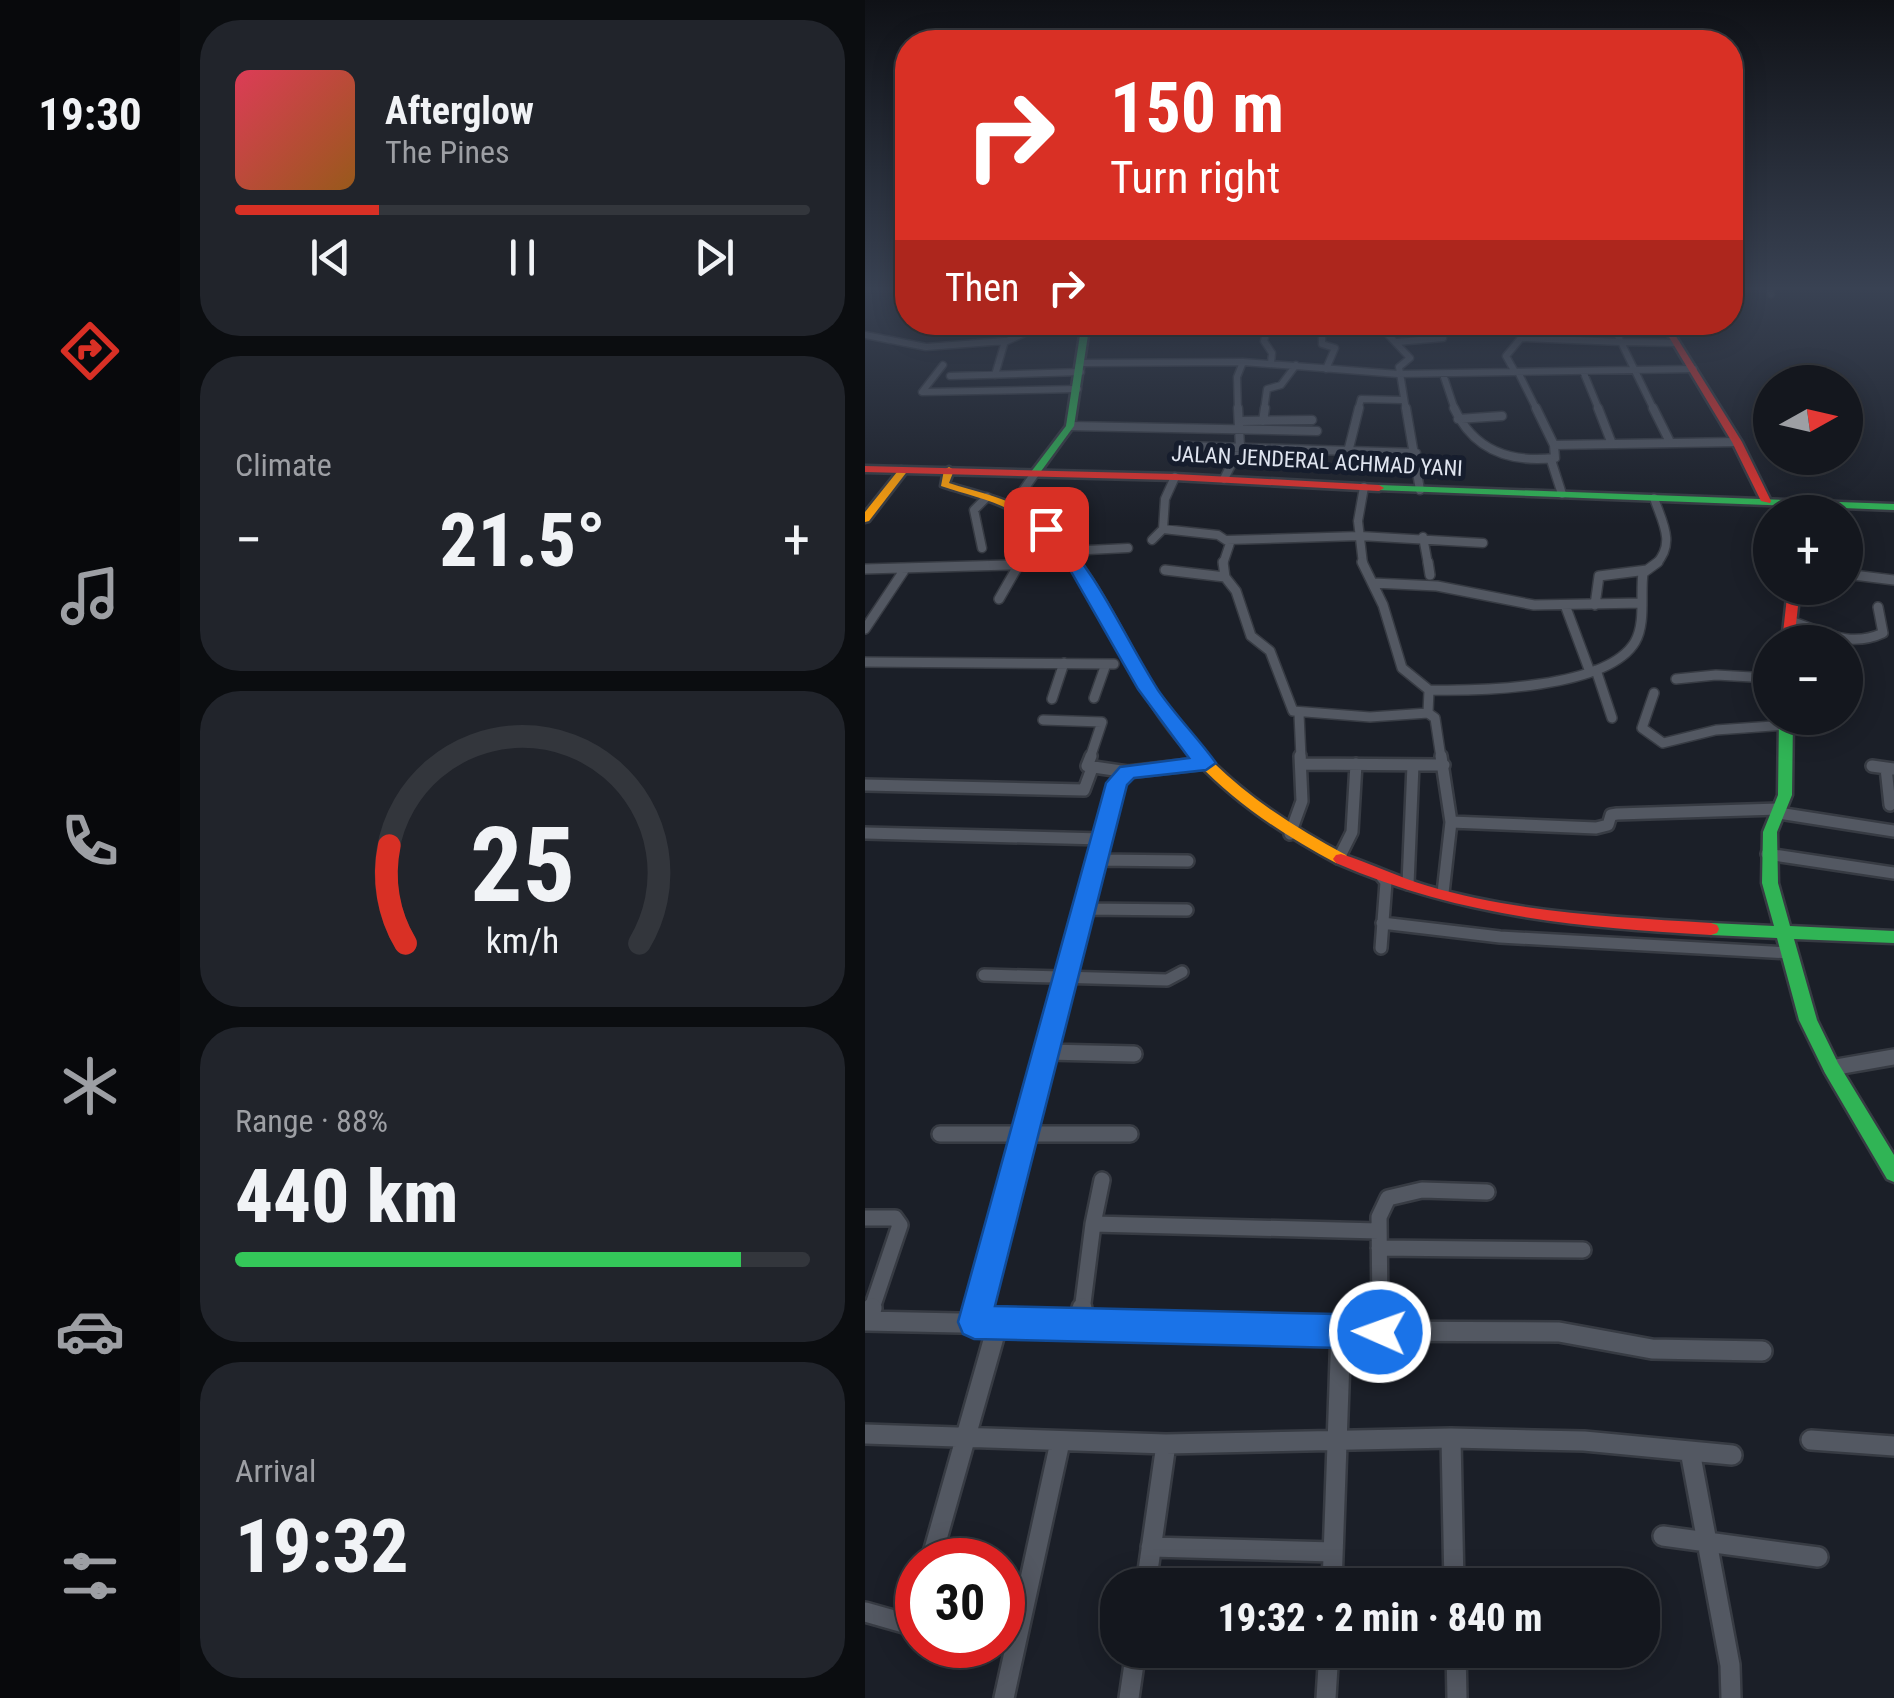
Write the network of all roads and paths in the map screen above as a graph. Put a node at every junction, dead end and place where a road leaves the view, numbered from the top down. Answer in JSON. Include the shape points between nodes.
{"nodes":[{"id":1,"x":942,"y":366,"type":"edge"},
{"id":2,"x":998,"y":366,"type":"edge"},
{"id":3,"x":1129,"y":366,"type":"edge"},
{"id":4,"x":1240,"y":366,"type":"edge"},
{"id":5,"x":1294,"y":366,"type":"edge"},
{"id":6,"x":1305,"y":366,"type":"edge"},
{"id":7,"x":1327,"y":366,"type":"edge"},
{"id":8,"x":1400,"y":366,"type":"edge"},
{"id":9,"x":1513,"y":366,"type":"edge"},
{"id":10,"x":1633,"y":366,"type":"edge"},
{"id":11,"x":1692,"y":366,"type":"edge"},
{"id":12,"x":1082,"y":368,"type":"junction"},
{"id":13,"x":1326,"y":369,"type":"junction"},
{"id":14,"x":1694,"y":369,"type":"junction"},
{"id":15,"x":1635,"y":370,"type":"junction"},
{"id":16,"x":1583,"y":371,"type":"junction"},
{"id":17,"x":1517,"y":372,"type":"junction"},
{"id":18,"x":1398,"y":374,"type":"junction"},
{"id":19,"x":1443,"y":374,"type":"junction"},
{"id":20,"x":995,"y":375,"type":"junction"},
{"id":21,"x":951,"y":376,"type":"dead end"},
{"id":22,"x":1078,"y":390,"type":"junction"},
{"id":23,"x":1402,"y":400,"type":"junction"},
{"id":24,"x":1502,"y":416,"type":"dead end"},
{"id":25,"x":1458,"y":418,"type":"junction"},
{"id":26,"x":1313,"y":420,"type":"dead end"},
{"id":27,"x":1263,"y":421,"type":"junction"},
{"id":28,"x":1071,"y":426,"type":"junction"},
{"id":29,"x":1241,"y":426,"type":"junction"},
{"id":30,"x":1317,"y":431,"type":"dead end"},
{"id":31,"x":1670,"y":442,"type":"junction"},
{"id":32,"x":1737,"y":442,"type":"junction"},
{"id":33,"x":1612,"y":444,"type":"junction"},
{"id":34,"x":1554,"y":445,"type":"junction"},
{"id":35,"x":1185,"y":446,"type":"dead end"},
{"id":36,"x":1239,"y":446,"type":"junction"},
{"id":37,"x":1349,"y":448,"type":"junction"},
{"id":38,"x":1416,"y":453,"type":"junction"},
{"id":39,"x":1551,"y":460,"type":"junction"},
{"id":40,"x":865,"y":469,"type":"edge"},
{"id":41,"x":905,"y":470,"type":"junction"},
{"id":42,"x":949,"y":470,"type":"junction"},
{"id":43,"x":1037,"y":472,"type":"junction"},
{"id":44,"x":1175,"y":476,"type":"junction"},
{"id":45,"x":1224,"y":479,"type":"junction"},
{"id":46,"x":1364,"y":487,"type":"junction"},
{"id":47,"x":1420,"y":490,"type":"junction"},
{"id":48,"x":1562,"y":494,"type":"junction"},
{"id":49,"x":1762,"y":495,"type":"edge"},
{"id":50,"x":987,"y":497,"type":"junction"},
{"id":51,"x":1655,"y":498,"type":"junction"},
{"id":52,"x":1753,"y":506,"type":"edge"},
{"id":53,"x":1863,"y":508,"type":"edge"},
{"id":54,"x":1894,"y":508,"type":"edge"},
{"id":55,"x":1027,"y":515,"type":"junction"},
{"id":56,"x":865,"y":519,"type":"edge"},
{"id":57,"x":1163,"y":528,"type":"junction"},
{"id":58,"x":1360,"y":536,"type":"junction"},
{"id":59,"x":1423,"y":538,"type":"junction"},
{"id":60,"x":1153,"y":540,"type":"dead end"},
{"id":61,"x":1227,"y":540,"type":"junction"},
{"id":62,"x":1483,"y":543,"type":"dead end"},
{"id":63,"x":982,"y":548,"type":"dead end"},
{"id":64,"x":1129,"y":548,"type":"dead end"},
{"id":65,"x":1071,"y":557,"type":"junction"},
{"id":66,"x":1018,"y":566,"type":"junction"},
{"id":67,"x":905,"y":568,"type":"junction"},
{"id":68,"x":865,"y":569,"type":"edge"},
{"id":69,"x":1165,"y":570,"type":"dead end"},
{"id":70,"x":1647,"y":570,"type":"junction"},
{"id":71,"x":1430,"y":575,"type":"dead end"},
{"id":72,"x":1863,"y":576,"type":"edge"},
{"id":73,"x":1225,"y":577,"type":"junction"},
{"id":74,"x":1894,"y":580,"type":"edge"},
{"id":75,"x":1373,"y":583,"type":"junction"},
{"id":76,"x":999,"y":599,"type":"dead end"},
{"id":77,"x":1643,"y":603,"type":"junction"},
{"id":78,"x":1595,"y":604,"type":"junction"},
{"id":79,"x":1565,"y":605,"type":"junction"},
{"id":80,"x":1791,"y":605,"type":"edge"},
{"id":81,"x":1878,"y":607,"type":"dead end"},
{"id":82,"x":1789,"y":621,"type":"junction"},
{"id":83,"x":1789,"y":625,"type":"edge"},
{"id":84,"x":865,"y":629,"type":"edge"},
{"id":85,"x":865,"y":662,"type":"edge"},
{"id":86,"x":1064,"y":663,"type":"junction"},
{"id":87,"x":1593,"y":671,"type":"junction"},
{"id":88,"x":1753,"y":677,"type":"edge"},
{"id":89,"x":1676,"y":679,"type":"dead end"},
{"id":90,"x":1429,"y":690,"type":"junction"},
{"id":91,"x":1654,"y":693,"type":"dead end"},
{"id":92,"x":1052,"y":698,"type":"dead end"},
{"id":93,"x":1094,"y":698,"type":"dead end"},
{"id":94,"x":1428,"y":713,"type":"junction"},
{"id":95,"x":1299,"y":714,"type":"junction"},
{"id":96,"x":1611,"y":718,"type":"dead end"},
{"id":97,"x":1043,"y":720,"type":"dead end"},
{"id":98,"x":1753,"y":725,"type":"edge"},
{"id":99,"x":1786,"y":735,"type":"edge"},
{"id":100,"x":1206,"y":763,"type":"junction"},
{"id":101,"x":1301,"y":764,"type":"junction"},
{"id":102,"x":1356,"y":764,"type":"junction"},
{"id":103,"x":1413,"y":764,"type":"junction"},
{"id":104,"x":1443,"y":765,"type":"junction"},
{"id":105,"x":1872,"y":766,"type":"dead end"},
{"id":106,"x":1890,"y":768,"type":"edge"},
{"id":107,"x":1091,"y":771,"type":"dead end"},
{"id":108,"x":1128,"y":772,"type":"junction"},
{"id":109,"x":865,"y":785,"type":"edge"},
{"id":110,"x":1890,"y":805,"type":"dead end"},
{"id":111,"x":1779,"y":811,"type":"junction"},
{"id":112,"x":1451,"y":822,"type":"junction"},
{"id":113,"x":1894,"y":831,"type":"edge"},
{"id":114,"x":865,"y":833,"type":"edge"},
{"id":115,"x":1289,"y":834,"type":"junction"},
{"id":116,"x":1102,"y":839,"type":"junction"},
{"id":117,"x":1767,"y":854,"type":"junction"},
{"id":118,"x":1339,"y":858,"type":"junction"},
{"id":119,"x":1097,"y":860,"type":"junction"},
{"id":120,"x":1188,"y":861,"type":"dead end"},
{"id":121,"x":1894,"y":873,"type":"edge"},
{"id":122,"x":1383,"y":877,"type":"junction"},
{"id":123,"x":1408,"y":884,"type":"junction"},
{"id":124,"x":1443,"y":892,"type":"junction"},
{"id":125,"x":1083,"y":909,"type":"junction"},
{"id":126,"x":1187,"y":910,"type":"dead end"},
{"id":127,"x":1382,"y":924,"type":"junction"},
{"id":128,"x":1783,"y":932,"type":"junction"},
{"id":129,"x":1894,"y":937,"type":"edge"},
{"id":130,"x":1381,"y":948,"type":"dead end"},
{"id":131,"x":1790,"y":952,"type":"junction"},
{"id":132,"x":1181,"y":972,"type":"dead end"},
{"id":133,"x":984,"y":975,"type":"dead end"},
{"id":134,"x":1064,"y":976,"type":"junction"},
{"id":135,"x":1047,"y":1052,"type":"junction"},
{"id":136,"x":1134,"y":1054,"type":"dead end"},
{"id":137,"x":1894,"y":1056,"type":"edge"},
{"id":138,"x":1831,"y":1068,"type":"junction"},
{"id":139,"x":1026,"y":1132,"type":"junction"},
{"id":140,"x":940,"y":1134,"type":"dead end"},
{"id":141,"x":1130,"y":1134,"type":"dead end"},
{"id":142,"x":1894,"y":1173,"type":"edge"},
{"id":143,"x":1101,"y":1180,"type":"dead end"},
{"id":144,"x":1487,"y":1192,"type":"dead end"},
{"id":145,"x":865,"y":1218,"type":"edge"},
{"id":146,"x":1093,"y":1224,"type":"junction"},
{"id":147,"x":1379,"y":1239,"type":"junction"},
{"id":148,"x":1583,"y":1250,"type":"dead end"},
{"id":149,"x":867,"y":1321,"type":"edge"},
{"id":150,"x":974,"y":1322,"type":"junction"},
{"id":151,"x":998,"y":1323,"type":"junction"},
{"id":152,"x":1079,"y":1324,"type":"junction"},
{"id":153,"x":1341,"y":1331,"type":"junction"},
{"id":154,"x":1380,"y":1332,"type":"junction"},
{"id":155,"x":1762,"y":1351,"type":"dead end"},
{"id":156,"x":865,"y":1434,"type":"edge"},
{"id":157,"x":966,"y":1438,"type":"junction"},
{"id":158,"x":1451,"y":1438,"type":"junction"},
{"id":159,"x":1811,"y":1440,"type":"dead end"},
{"id":160,"x":1060,"y":1442,"type":"junction"},
{"id":161,"x":1338,"y":1442,"type":"junction"},
{"id":162,"x":1166,"y":1444,"type":"junction"},
{"id":163,"x":1894,"y":1446,"type":"edge"},
{"id":164,"x":1691,"y":1452,"type":"junction"},
{"id":165,"x":1732,"y":1456,"type":"dead end"},
{"id":166,"x":1663,"y":1536,"type":"dead end"},
{"id":167,"x":937,"y":1538,"type":"edge"},
{"id":168,"x":1710,"y":1543,"type":"junction"},
{"id":169,"x":1151,"y":1547,"type":"junction"},
{"id":170,"x":1333,"y":1552,"type":"junction"},
{"id":171,"x":1817,"y":1558,"type":"dead end"},
{"id":172,"x":1148,"y":1568,"type":"edge"},
{"id":173,"x":1332,"y":1568,"type":"edge"},
{"id":174,"x":1455,"y":1568,"type":"edge"},
{"id":175,"x":1025,"y":1580,"type":"edge"},
{"id":176,"x":865,"y":1612,"type":"edge"},
{"id":177,"x":895,"y":1620,"type":"edge"},
{"id":178,"x":1006,"y":1668,"type":"edge"},
{"id":179,"x":1133,"y":1668,"type":"edge"},
{"id":180,"x":1328,"y":1668,"type":"edge"},
{"id":181,"x":1456,"y":1668,"type":"edge"},
{"id":182,"x":1004,"y":1698,"type":"edge"},
{"id":183,"x":1129,"y":1698,"type":"edge"},
{"id":184,"x":1326,"y":1698,"type":"edge"},
{"id":185,"x":1457,"y":1698,"type":"edge"},
{"id":186,"x":1731,"y":1698,"type":"edge"}],
"edges":[{"from":1,"to":22,"type":"street","via":[[922,392]]},
{"from":2,"to":20,"type":"street"},
{"from":3,"to":12,"type":"street"},
{"from":4,"to":29,"type":"street"},
{"from":5,"to":27,"type":"street","via":[[1281,385],[1267,389]]},
{"from":6,"to":13,"type":"street"},
{"from":7,"to":13,"type":"street"},
{"from":8,"to":18,"type":"street"},
{"from":9,"to":17,"type":"street"},
{"from":10,"to":15,"type":"street"},
{"from":11,"to":14,"type":"main road"},
{"from":12,"to":20,"type":"street"},
{"from":12,"to":22,"type":"main road"},
{"from":13,"to":18,"type":"street"},
{"from":14,"to":15,"type":"street"},
{"from":14,"to":32,"type":"main road"},
{"from":15,"to":16,"type":"street"},
{"from":15,"to":31,"type":"street"},
{"from":16,"to":17,"type":"street"},
{"from":16,"to":33,"type":"street"},
{"from":17,"to":19,"type":"street"},
{"from":17,"to":34,"type":"street"},
{"from":18,"to":19,"type":"street"},
{"from":18,"to":23,"type":"street"},
{"from":19,"to":25,"type":"street"},
{"from":20,"to":21,"type":"street"},
{"from":22,"to":28,"type":"main road"},
{"from":23,"to":37,"type":"street","via":[[1361,399]]},
{"from":23,"to":38,"type":"street"},
{"from":24,"to":25,"type":"street"},
{"from":25,"to":39,"type":"street","via":[[1495,457]]},
{"from":26,"to":27,"type":"street"},
{"from":27,"to":29,"type":"street"},
{"from":28,"to":29,"type":"street"},
{"from":28,"to":43,"type":"main road"},
{"from":29,"to":30,"type":"street"},
{"from":29,"to":36,"type":"street"},
{"from":31,"to":32,"type":"street"},
{"from":31,"to":33,"type":"street"},
{"from":32,"to":49,"type":"main road"},
{"from":33,"to":34,"type":"street"},
{"from":34,"to":39,"type":"street","via":[[1557,456]]},
{"from":35,"to":36,"type":"street"},
{"from":36,"to":37,"type":"street"},
{"from":36,"to":45,"type":"street"},
{"from":37,"to":38,"type":"street"},
{"from":38,"to":47,"type":"street"},
{"from":39,"to":48,"type":"street"},
{"from":40,"to":41,"type":"main road","name":"JALAN JENDERAL ACHMAD YANI"},
{"from":41,"to":42,"type":"main road","name":"JALAN JENDERAL ACHMAD YANI"},
{"from":41,"to":56,"type":"main road"},
{"from":42,"to":43,"type":"main road","name":"JALAN JENDERAL ACHMAD YANI"},
{"from":42,"to":50,"type":"main road","via":[[944,484]]},
{"from":43,"to":44,"type":"main road","name":"JALAN JENDERAL ACHMAD YANI"},
{"from":43,"to":55,"type":"street","via":[[1021,492]]},
{"from":44,"to":45,"type":"main road","name":"JALAN JENDERAL ACHMAD YANI"},
{"from":44,"to":57,"type":"street"},
{"from":45,"to":46,"type":"main road","name":"JALAN JENDERAL ACHMAD YANI"},
{"from":46,"to":47,"type":"main road","name":"JALAN JENDERAL ACHMAD YANI"},
{"from":46,"to":58,"type":"street"},
{"from":47,"to":48,"type":"main road","name":"JALAN JENDERAL ACHMAD YANI"},
{"from":48,"to":51,"type":"main road","name":"JALAN JENDERAL ACHMAD YANI"},
{"from":50,"to":55,"type":"main road"},
{"from":50,"to":63,"type":"street","via":[[974,510]]},
{"from":51,"to":52,"type":"main road","name":"JALAN JENDERAL ACHMAD YANI"},
{"from":51,"to":70,"type":"street","via":[[1668,554]]},
{"from":53,"to":54,"type":"main road","name":"JALAN JENDERAL ACHMAD YANI"},
{"from":55,"to":65,"type":"main road"},
{"from":57,"to":60,"type":"street"},
{"from":57,"to":61,"type":"street"},
{"from":58,"to":59,"type":"street"},
{"from":58,"to":61,"type":"street"},
{"from":58,"to":75,"type":"street","via":[[1361,560]]},
{"from":59,"to":62,"type":"street"},
{"from":59,"to":71,"type":"street"},
{"from":61,"to":73,"type":"street"},
{"from":64,"to":65,"type":"street"},
{"from":65,"to":66,"type":"street"},
{"from":65,"to":100,"type":"main road","via":[[1148,689]]},
{"from":66,"to":67,"type":"street"},
{"from":66,"to":76,"type":"street"},
{"from":67,"to":68,"type":"street"},
{"from":67,"to":84,"type":"street"},
{"from":69,"to":73,"type":"street"},
{"from":70,"to":77,"type":"street"},
{"from":70,"to":78,"type":"street","via":[[1599,576]]},
{"from":72,"to":74,"type":"street"},
{"from":73,"to":95,"type":"street","via":[[1251,636],[1270,652]]},
{"from":75,"to":79,"type":"street"},
{"from":75,"to":90,"type":"street","via":[[1402,668]]},
{"from":77,"to":78,"type":"street"},
{"from":77,"to":87,"type":"street","via":[[1635,644]]},
{"from":78,"to":79,"type":"street"},
{"from":79,"to":87,"type":"street"},
{"from":80,"to":82,"type":"main road"},
{"from":81,"to":82,"type":"street","via":[[1883,633],[1870,638],[1830,640]]},
{"from":82,"to":83,"type":"main road"},
{"from":85,"to":86,"type":"street"},
{"from":86,"to":92,"type":"street"},
{"from":86,"to":93,"type":"street","via":[[1110,664]]},
{"from":87,"to":90,"type":"street","via":[[1496,689]]},
{"from":87,"to":96,"type":"street"},
{"from":88,"to":89,"type":"street"},
{"from":90,"to":94,"type":"street"},
{"from":91,"to":98,"type":"street","via":[[1642,728],[1663,742]]},
{"from":94,"to":95,"type":"street"},
{"from":94,"to":104,"type":"street","via":[[1435,718]]},
{"from":95,"to":101,"type":"street"},
{"from":97,"to":108,"type":"street","via":[[1102,722],[1087,766]]},
{"from":99,"to":111,"type":"main road"},
{"from":100,"to":108,"type":"street"},
{"from":100,"to":115,"type":"main road","via":[[1241,800]]},
{"from":101,"to":102,"type":"street"},
{"from":101,"to":115,"type":"street","via":[[1302,801]]},
{"from":102,"to":103,"type":"street"},
{"from":102,"to":118,"type":"street","via":[[1352,832]]},
{"from":103,"to":104,"type":"street"},
{"from":103,"to":123,"type":"street"},
{"from":104,"to":112,"type":"street"},
{"from":105,"to":106,"type":"street"},
{"from":106,"to":110,"type":"street"},
{"from":107,"to":109,"type":"street","via":[[1084,790]]},
{"from":108,"to":116,"type":"street","via":[[1117,783]]},
{"from":111,"to":112,"type":"street","via":[[1617,814],[1596,828]]},
{"from":111,"to":113,"type":"street"},
{"from":111,"to":117,"type":"main road"},
{"from":112,"to":124,"type":"street"},
{"from":114,"to":116,"type":"street"},
{"from":115,"to":118,"type":"main road"},
{"from":116,"to":119,"type":"street"},
{"from":117,"to":121,"type":"street"},
{"from":117,"to":128,"type":"main road"},
{"from":118,"to":122,"type":"main road"},
{"from":119,"to":120,"type":"street"},
{"from":119,"to":125,"type":"street"},
{"from":122,"to":123,"type":"main road"},
{"from":122,"to":127,"type":"street"},
{"from":123,"to":124,"type":"main road"},
{"from":124,"to":128,"type":"main road","via":[[1552,914]]},
{"from":125,"to":126,"type":"street"},
{"from":125,"to":134,"type":"street"},
{"from":127,"to":130,"type":"street"},
{"from":127,"to":131,"type":"street"},
{"from":128,"to":129,"type":"main road"},
{"from":128,"to":131,"type":"main road"},
{"from":131,"to":138,"type":"main road"},
{"from":132,"to":134,"type":"street","via":[[1167,980]]},
{"from":133,"to":134,"type":"street"},
{"from":134,"to":135,"type":"street"},
{"from":135,"to":136,"type":"street"},
{"from":135,"to":139,"type":"street"},
{"from":137,"to":138,"type":"street"},
{"from":138,"to":142,"type":"main road"},
{"from":139,"to":140,"type":"street"},
{"from":139,"to":141,"type":"street"},
{"from":139,"to":150,"type":"street"},
{"from":143,"to":146,"type":"street"},
{"from":144,"to":147,"type":"street","via":[[1394,1193],[1385,1200]]},
{"from":145,"to":149,"type":"street","via":[[895,1218],[900,1225]]},
{"from":146,"to":147,"type":"street"},
{"from":146,"to":152,"type":"street"},
{"from":147,"to":148,"type":"street"},
{"from":147,"to":154,"type":"street"},
{"from":149,"to":150,"type":"street"},
{"from":150,"to":151,"type":"street"},
{"from":151,"to":152,"type":"street"},
{"from":151,"to":157,"type":"street"},
{"from":152,"to":153,"type":"street"},
{"from":153,"to":154,"type":"street"},
{"from":153,"to":161,"type":"street"},
{"from":154,"to":155,"type":"street","via":[[1559,1332],[1653,1348]]},
{"from":156,"to":157,"type":"street"},
{"from":157,"to":160,"type":"street"},
{"from":157,"to":167,"type":"street"},
{"from":158,"to":161,"type":"street"},
{"from":158,"to":164,"type":"street"},
{"from":158,"to":174,"type":"street"},
{"from":159,"to":163,"type":"street"},
{"from":160,"to":162,"type":"street"},
{"from":160,"to":175,"type":"street"},
{"from":161,"to":162,"type":"street"},
{"from":161,"to":170,"type":"street"},
{"from":162,"to":169,"type":"street"},
{"from":164,"to":165,"type":"street"},
{"from":164,"to":168,"type":"street"},
{"from":166,"to":168,"type":"street"},
{"from":168,"to":171,"type":"street"},
{"from":168,"to":186,"type":"street"},
{"from":169,"to":170,"type":"street"},
{"from":169,"to":172,"type":"street"},
{"from":170,"to":173,"type":"street"},
{"from":176,"to":177,"type":"street"},
{"from":178,"to":182,"type":"street"},
{"from":179,"to":183,"type":"street"},
{"from":180,"to":184,"type":"street"},
{"from":181,"to":185,"type":"street"}]}
